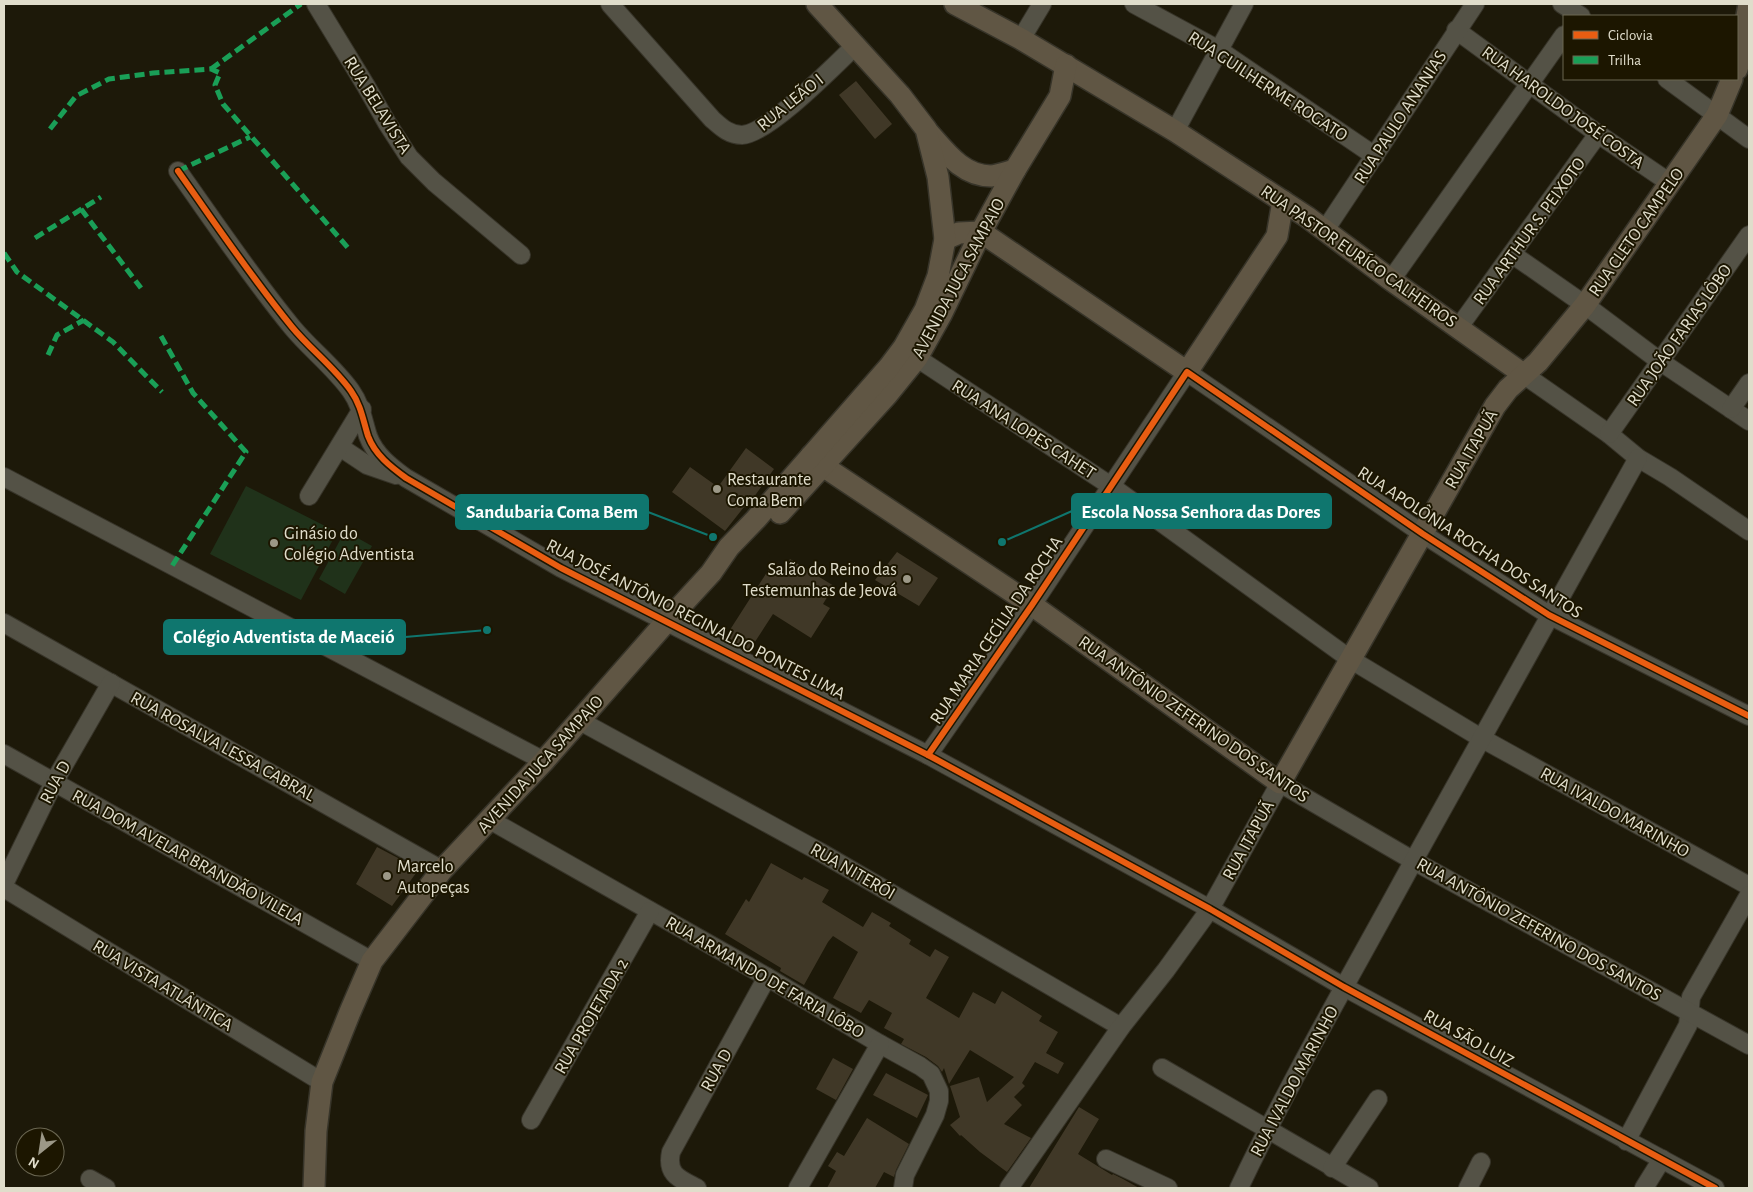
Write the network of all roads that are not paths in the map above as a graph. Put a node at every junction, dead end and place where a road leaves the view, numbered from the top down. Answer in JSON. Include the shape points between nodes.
{"nodes":[{"id":1,"x":316,"y":4,"type":"edge"},
{"id":2,"x":610,"y":4,"type":"edge"},
{"id":3,"x":817,"y":4,"type":"edge"},
{"id":4,"x":954,"y":4,"type":"edge"},
{"id":5,"x":1042,"y":4,"type":"edge"},
{"id":6,"x":1244,"y":4,"type":"edge"},
{"id":7,"x":1475,"y":4,"type":"edge"},
{"id":8,"x":1562,"y":4,"type":"edge"},
{"id":9,"x":1749,"y":4,"type":"edge"},
{"id":10,"x":1144,"y":6,"type":"edge"},
{"id":11,"x":1578,"y":15,"type":"edge"},
{"id":12,"x":1456,"y":30,"type":"junction"},
{"id":13,"x":1563,"y":36,"type":"edge"},
{"id":14,"x":1022,"y":39,"type":"junction"},
{"id":15,"x":856,"y":45,"type":"junction"},
{"id":16,"x":1219,"y":50,"type":"junction"},
{"id":17,"x":1066,"y":65,"type":"junction"},
{"id":18,"x":1739,"y":70,"type":"edge"},
{"id":19,"x":1086,"y":78,"type":"junction"},
{"id":20,"x":1667,"y":80,"type":"edge"},
{"id":21,"x":1734,"y":80,"type":"edge"},
{"id":22,"x":1530,"y":84,"type":"junction"},
{"id":23,"x":1060,"y":96,"type":"junction"},
{"id":24,"x":1717,"y":115,"type":"junction"},
{"id":25,"x":926,"y":129,"type":"junction"},
{"id":26,"x":1175,"y":130,"type":"junction"},
{"id":27,"x":1598,"y":134,"type":"junction"},
{"id":28,"x":1749,"y":139,"type":"edge"},
{"id":29,"x":1375,"y":156,"type":"junction"},
{"id":30,"x":1015,"y":170,"type":"junction"},
{"id":31,"x":178,"y":171,"type":"dead end"},
{"id":32,"x":1670,"y":183,"type":"junction"},
{"id":33,"x":1283,"y":201,"type":"junction"},
{"id":34,"x":1307,"y":217,"type":"junction"},
{"id":35,"x":1325,"y":230,"type":"junction"},
{"id":36,"x":980,"y":232,"type":"junction"},
{"id":37,"x":1749,"y":235,"type":"edge"},
{"id":38,"x":1277,"y":236,"type":"junction"},
{"id":39,"x":945,"y":239,"type":"junction"},
{"id":40,"x":521,"y":254,"type":"dead end"},
{"id":41,"x":1512,"y":254,"type":"junction"},
{"id":42,"x":1391,"y":280,"type":"junction"},
{"id":43,"x":1585,"y":305,"type":"junction"},
{"id":44,"x":1459,"y":327,"type":"junction"},
{"id":45,"x":917,"y":358,"type":"junction"},
{"id":46,"x":1661,"y":362,"type":"junction"},
{"id":47,"x":1187,"y":372,"type":"junction"},
{"id":48,"x":1524,"y":374,"type":"junction"},
{"id":49,"x":1749,"y":383,"type":"edge"},
{"id":50,"x":362,"y":409,"type":"junction"},
{"id":51,"x":1732,"y":409,"type":"junction"},
{"id":52,"x":1749,"y":421,"type":"edge"},
{"id":53,"x":1609,"y":434,"type":"junction"},
{"id":54,"x":340,"y":447,"type":"junction"},
{"id":55,"x":1638,"y":458,"type":"junction"},
{"id":56,"x":817,"y":461,"type":"junction"},
{"id":57,"x":4,"y":477,"type":"edge"},
{"id":58,"x":406,"y":478,"type":"junction"},
{"id":59,"x":1111,"y":486,"type":"junction"},
{"id":60,"x":310,"y":496,"type":"dead end"},
{"id":61,"x":1749,"y":531,"type":"edge"},
{"id":62,"x":1423,"y":534,"type":"junction"},
{"id":63,"x":1032,"y":604,"type":"junction"},
{"id":64,"x":1549,"y":615,"type":"junction"},
{"id":65,"x":666,"y":622,"type":"junction"},
{"id":66,"x":4,"y":623,"type":"edge"},
{"id":67,"x":1350,"y":659,"type":"junction"},
{"id":68,"x":111,"y":683,"type":"junction"},
{"id":69,"x":1749,"y":716,"type":"edge"},
{"id":70,"x":580,"y":721,"type":"junction"},
{"id":71,"x":1481,"y":738,"type":"junction"},
{"id":72,"x":4,"y":754,"type":"edge"},
{"id":73,"x":928,"y":755,"type":"junction"},
{"id":74,"x":544,"y":761,"type":"junction"},
{"id":75,"x":54,"y":782,"type":"junction"},
{"id":76,"x":1280,"y":783,"type":"junction"},
{"id":77,"x":490,"y":820,"type":"junction"},
{"id":78,"x":1414,"y":861,"type":"junction"},
{"id":79,"x":442,"y":870,"type":"junction"},
{"id":80,"x":4,"y":886,"type":"edge"},
{"id":81,"x":1749,"y":886,"type":"edge"},
{"id":82,"x":1749,"y":895,"type":"edge"},
{"id":83,"x":1210,"y":909,"type":"junction"},
{"id":84,"x":650,"y":911,"type":"junction"},
{"id":85,"x":372,"y":961,"type":"junction"},
{"id":86,"x":767,"y":977,"type":"junction"},
{"id":87,"x":1344,"y":987,"type":"junction"},
{"id":88,"x":1690,"y":1012,"type":"junction"},
{"id":89,"x":1122,"y":1027,"type":"junction"},
{"id":90,"x":880,"y":1044,"type":"junction"},
{"id":91,"x":1749,"y":1045,"type":"edge"},
{"id":92,"x":1162,"y":1068,"type":"dead end"},
{"id":93,"x":322,"y":1082,"type":"junction"},
{"id":94,"x":1378,"y":1099,"type":"dead end"},
{"id":95,"x":531,"y":1120,"type":"dead end"},
{"id":96,"x":1267,"y":1130,"type":"junction"},
{"id":97,"x":1626,"y":1141,"type":"junction"},
{"id":98,"x":1106,"y":1159,"type":"dead end"},
{"id":99,"x":1662,"y":1159,"type":"junction"},
{"id":100,"x":1481,"y":1162,"type":"dead end"},
{"id":101,"x":1332,"y":1168,"type":"junction"},
{"id":102,"x":90,"y":1179,"type":"dead end"},
{"id":103,"x":1138,"y":1182,"type":"edge"},
{"id":104,"x":690,"y":1186,"type":"edge"},
{"id":105,"x":106,"y":1188,"type":"edge"},
{"id":106,"x":314,"y":1188,"type":"edge"},
{"id":107,"x":798,"y":1188,"type":"edge"},
{"id":108,"x":903,"y":1188,"type":"edge"},
{"id":109,"x":1009,"y":1188,"type":"edge"},
{"id":110,"x":1168,"y":1188,"type":"edge"},
{"id":111,"x":1239,"y":1188,"type":"edge"},
{"id":112,"x":1369,"y":1188,"type":"edge"},
{"id":113,"x":1468,"y":1188,"type":"edge"},
{"id":114,"x":1644,"y":1188,"type":"edge"},
{"id":115,"x":1715,"y":1188,"type":"edge"}],
"edges":[{"from":1,"to":40,"type":"street","name":"RUA BELAVISTA","via":[[409,157],[434,182]]},
{"from":2,"to":15,"type":"street","name":"RUA LEÃO I","via":[[696,102],[724,129],[740,135],[756,132],[774,121]]},
{"from":3,"to":15,"type":"main road","name":"AVENIDA JUCA SAMPAIO"},
{"from":4,"to":14,"type":"main road","name":"RUA PASTOR EURÍCO CALHEIROS"},
{"from":5,"to":14,"type":"street"},
{"from":6,"to":16,"type":"street"},
{"from":7,"to":12,"type":"street","name":"RUA PAULO ANANIAS"},
{"from":8,"to":11,"type":"street"},
{"from":9,"to":18,"type":"main road","name":"RUA CLETO CAMPELO"},
{"from":10,"to":16,"type":"street","name":"RUA GUILHERME ROGATO"},
{"from":12,"to":22,"type":"street","name":"RUA HAROLDO JOSÉ COSTA"},
{"from":12,"to":29,"type":"street","name":"RUA PAULO ANANIAS"},
{"from":13,"to":22,"type":"street"},
{"from":14,"to":17,"type":"main road","name":"RUA PASTOR EURÍCO CALHEIROS"},
{"from":15,"to":25,"type":"main road","name":"AVENIDA JUCA SAMPAIO"},
{"from":16,"to":26,"type":"street"},
{"from":16,"to":29,"type":"street","name":"RUA GUILHERME ROGATO"},
{"from":17,"to":19,"type":"main road","name":"RUA PASTOR EURÍCO CALHEIROS"},
{"from":17,"to":23,"type":"main road","name":"AVENIDA JUCA SAMPAIO"},
{"from":19,"to":23,"type":"main road"},
{"from":19,"to":26,"type":"main road","name":"RUA PASTOR EURÍCO CALHEIROS"},
{"from":20,"to":24,"type":"street"},
{"from":21,"to":24,"type":"main road","name":"RUA CLETO CAMPELO"},
{"from":22,"to":27,"type":"street","name":"RUA HAROLDO JOSÉ COSTA"},
{"from":22,"to":42,"type":"street"},
{"from":23,"to":30,"type":"main road","name":"AVENIDA JUCA SAMPAIO"},
{"from":24,"to":28,"type":"street"},
{"from":24,"to":32,"type":"main road","name":"RUA CLETO CAMPELO"},
{"from":25,"to":30,"type":"main road","via":[[968,171],[993,176]]},
{"from":25,"to":39,"type":"main road","name":"AVENIDA JUCA SAMPAIO","via":[[938,178]]},
{"from":26,"to":33,"type":"main road","name":"RUA PASTOR EURÍCO CALHEIROS"},
{"from":27,"to":32,"type":"street","name":"RUA HAROLDO JOSÉ COSTA"},
{"from":27,"to":41,"type":"street","name":"RUA ARTHUR S. PEIXOTO"},
{"from":29,"to":35,"type":"street","name":"RUA PAULO ANANIAS"},
{"from":30,"to":36,"type":"main road","name":"AVENIDA JUCA SAMPAIO"},
{"from":31,"to":50,"type":"street","name":"RUA JOSÉ ANTÔNIO REGINALDO PONTES LIMA","via":[[286,320],[351,391]]},
{"from":32,"to":43,"type":"main road","name":"RUA CLETO CAMPELO"},
{"from":33,"to":34,"type":"main road","name":"RUA PASTOR EURÍCO CALHEIROS"},
{"from":33,"to":38,"type":"main road","name":"RUA MARIA CECÍLIA DA ROCHA"},
{"from":34,"to":35,"type":"main road","name":"RUA PASTOR EURÍCO CALHEIROS"},
{"from":34,"to":38,"type":"main road","via":[[1292,223]]},
{"from":35,"to":42,"type":"main road","name":"RUA PASTOR EURÍCO CALHEIROS"},
{"from":36,"to":39,"type":"main road","via":[[959,233]]},
{"from":36,"to":45,"type":"main road","name":"AVENIDA JUCA SAMPAIO"},
{"from":36,"to":47,"type":"main road","name":"RUA APOLÔNIA ROCHA DOS SANTOS"},
{"from":37,"to":46,"type":"street","name":"RUA JOÃO FARIAS LÔBO"},
{"from":38,"to":47,"type":"main road","name":"RUA MARIA CECÍLIA DA ROCHA"},
{"from":39,"to":56,"type":"main road","name":"AVENIDA JUCA SAMPAIO","via":[[938,276],[925,310],[904,347]]},
{"from":41,"to":43,"type":"street"},
{"from":41,"to":44,"type":"street","name":"RUA ARTHUR S. PEIXOTO"},
{"from":42,"to":44,"type":"main road","name":"RUA PASTOR EURÍCO CALHEIROS"},
{"from":43,"to":46,"type":"street"},
{"from":43,"to":48,"type":"main road","name":"RUA CLETO CAMPELO","via":[[1538,362]]},
{"from":44,"to":48,"type":"main road","name":"RUA PASTOR EURÍCO CALHEIROS"},
{"from":45,"to":56,"type":"main road","name":"AVENIDA JUCA SAMPAIO","via":[[887,396]]},
{"from":45,"to":59,"type":"street","name":"RUA ANA LOPES CAHET"},
{"from":46,"to":51,"type":"street"},
{"from":46,"to":53,"type":"street","name":"RUA JOÃO FARIAS LÔBO"},
{"from":47,"to":59,"type":"street","name":"RUA MARIA CECÍLIA DA ROCHA"},
{"from":47,"to":62,"type":"street","name":"RUA APOLÔNIA ROCHA DOS SANTOS"},
{"from":48,"to":53,"type":"street","name":"RUA PASTOR EURÍCO CALHEIROS"},
{"from":48,"to":62,"type":"main road","name":"RUA ITAPUÃ","via":[[1495,406]]},
{"from":49,"to":51,"type":"street"},
{"from":50,"to":54,"type":"street"},
{"from":50,"to":58,"type":"street","name":"RUA JOSÉ ANTÔNIO REGINALDO PONTES LIMA","via":[[375,449],[386,463]]},
{"from":51,"to":52,"type":"street"},
{"from":53,"to":55,"type":"street","name":"RUA PASTOR EURÍCO CALHEIROS"},
{"from":54,"to":58,"type":"street","via":[[367,465]]},
{"from":54,"to":60,"type":"street"},
{"from":55,"to":61,"type":"street","name":"RUA PASTOR EURÍCO CALHEIROS"},
{"from":55,"to":64,"type":"street","name":"RUA IVALDO MARINHO"},
{"from":56,"to":63,"type":"main road","name":"RUA ANTÔNIO ZEFERINO DOS SANTOS"},
{"from":56,"to":65,"type":"main road","name":"AVENIDA JUCA SAMPAIO","via":[[729,547],[711,573]]},
{"from":57,"to":74,"type":"street"},
{"from":58,"to":65,"type":"street","name":"RUA JOSÉ ANTÔNIO REGINALDO PONTES LIMA","via":[[561,568]]},
{"from":59,"to":63,"type":"street","name":"RUA MARIA CECÍLIA DA ROCHA"},
{"from":59,"to":67,"type":"street","name":"RUA ANA LOPES CAHET"},
{"from":62,"to":64,"type":"street","name":"RUA APOLÔNIA ROCHA DOS SANTOS"},
{"from":62,"to":67,"type":"main road","name":"RUA ITAPUÃ"},
{"from":63,"to":73,"type":"street","name":"RUA MARIA CECÍLIA DA ROCHA"},
{"from":63,"to":76,"type":"main road","name":"RUA ANTÔNIO ZEFERINO DOS SANTOS"},
{"from":64,"to":69,"type":"street","name":"RUA APOLÔNIA ROCHA DOS SANTOS"},
{"from":64,"to":71,"type":"street","name":"RUA IVALDO MARINHO"},
{"from":65,"to":70,"type":"main road","name":"AVENIDA JUCA SAMPAIO"},
{"from":65,"to":73,"type":"street","name":"RUA JOSÉ ANTÔNIO REGINALDO PONTES LIMA"},
{"from":66,"to":68,"type":"street","name":"RUA ROSALVA LESSA CABRAL"},
{"from":67,"to":71,"type":"street","name":"RUA IVALDO MARINHO"},
{"from":67,"to":76,"type":"main road","name":"RUA ITAPUÃ"},
{"from":68,"to":75,"type":"street","name":"RUA D"},
{"from":68,"to":79,"type":"street","name":"RUA ROSALVA LESSA CABRAL"},
{"from":70,"to":74,"type":"main road","name":"AVENIDA JUCA SAMPAIO"},
{"from":70,"to":89,"type":"street","name":"RUA NITERÓI","via":[[820,852]]},
{"from":71,"to":78,"type":"street","name":"RUA IVALDO MARINHO"},
{"from":71,"to":81,"type":"street","name":"RUA IVALDO MARINHO"},
{"from":72,"to":75,"type":"street","name":"RUA DOM AVELAR BRANDÃO VILELA"},
{"from":73,"to":83,"type":"street","name":"RUA JOSÉ ANTÔNIO REGINALDO PONTES LIMA"},
{"from":74,"to":77,"type":"main road","name":"AVENIDA JUCA SAMPAIO"},
{"from":75,"to":80,"type":"street","name":"RUA D"},
{"from":75,"to":85,"type":"street","name":"RUA DOM AVELAR BRANDÃO VILELA"},
{"from":76,"to":78,"type":"street","name":"RUA ANTÔNIO ZEFERINO DOS SANTOS"},
{"from":76,"to":83,"type":"street","name":"RUA ITAPUÃ"},
{"from":77,"to":79,"type":"main road","name":"AVENIDA JUCA SAMPAIO"},
{"from":77,"to":84,"type":"street","name":"RUA ARMANDO DE FARIA LÔBO"},
{"from":78,"to":87,"type":"street","name":"RUA IVALDO MARINHO"},
{"from":78,"to":88,"type":"street","name":"RUA ANTÔNIO ZEFERINO DOS SANTOS"},
{"from":79,"to":85,"type":"main road","name":"AVENIDA JUCA SAMPAIO"},
{"from":80,"to":93,"type":"street","name":"RUA VISTA ATLÂNTICA"},
{"from":82,"to":88,"type":"street","via":[[1691,996]]},
{"from":83,"to":87,"type":"street","name":"RUA SÃO LUIZ"},
{"from":83,"to":89,"type":"street","name":"RUA ITAPUÃ"},
{"from":84,"to":86,"type":"street","name":"RUA ARMANDO DE FARIA LÔBO"},
{"from":84,"to":95,"type":"street","name":"RUA PROJETADA 2"},
{"from":85,"to":93,"type":"main road","name":"AVENIDA JUCA SAMPAIO"},
{"from":86,"to":90,"type":"street","name":"RUA ARMANDO DE FARIA LÔBO"},
{"from":86,"to":104,"type":"street","name":"RUA D","via":[[671,1152],[668,1163],[671,1170]]},
{"from":87,"to":96,"type":"street","name":"RUA IVALDO MARINHO"},
{"from":87,"to":97,"type":"street","name":"RUA SÃO LUIZ"},
{"from":88,"to":91,"type":"street","name":"RUA ANTÔNIO ZEFERINO DOS SANTOS"},
{"from":88,"to":97,"type":"street","via":[[1688,1025]]},
{"from":89,"to":109,"type":"street","name":"RUA ITAPUÃ"},
{"from":90,"to":107,"type":"street"},
{"from":90,"to":108,"type":"street","name":"RUA ARMANDO DE FARIA LÔBO","via":[[931,1074],[939,1091],[936,1114],[907,1170]]},
{"from":92,"to":96,"type":"street"},
{"from":93,"to":106,"type":"main road","name":"AVENIDA JUCA SAMPAIO"},
{"from":94,"to":101,"type":"street"},
{"from":96,"to":101,"type":"street"},
{"from":96,"to":111,"type":"street","name":"RUA IVALDO MARINHO"},
{"from":97,"to":99,"type":"street","name":"RUA SÃO LUIZ"},
{"from":98,"to":103,"type":"street"},
{"from":99,"to":114,"type":"street"},
{"from":99,"to":115,"type":"street","name":"RUA SÃO LUIZ"},
{"from":100,"to":113,"type":"street"},
{"from":101,"to":112,"type":"street"},
{"from":102,"to":105,"type":"street"},
{"from":103,"to":110,"type":"street"}]}
